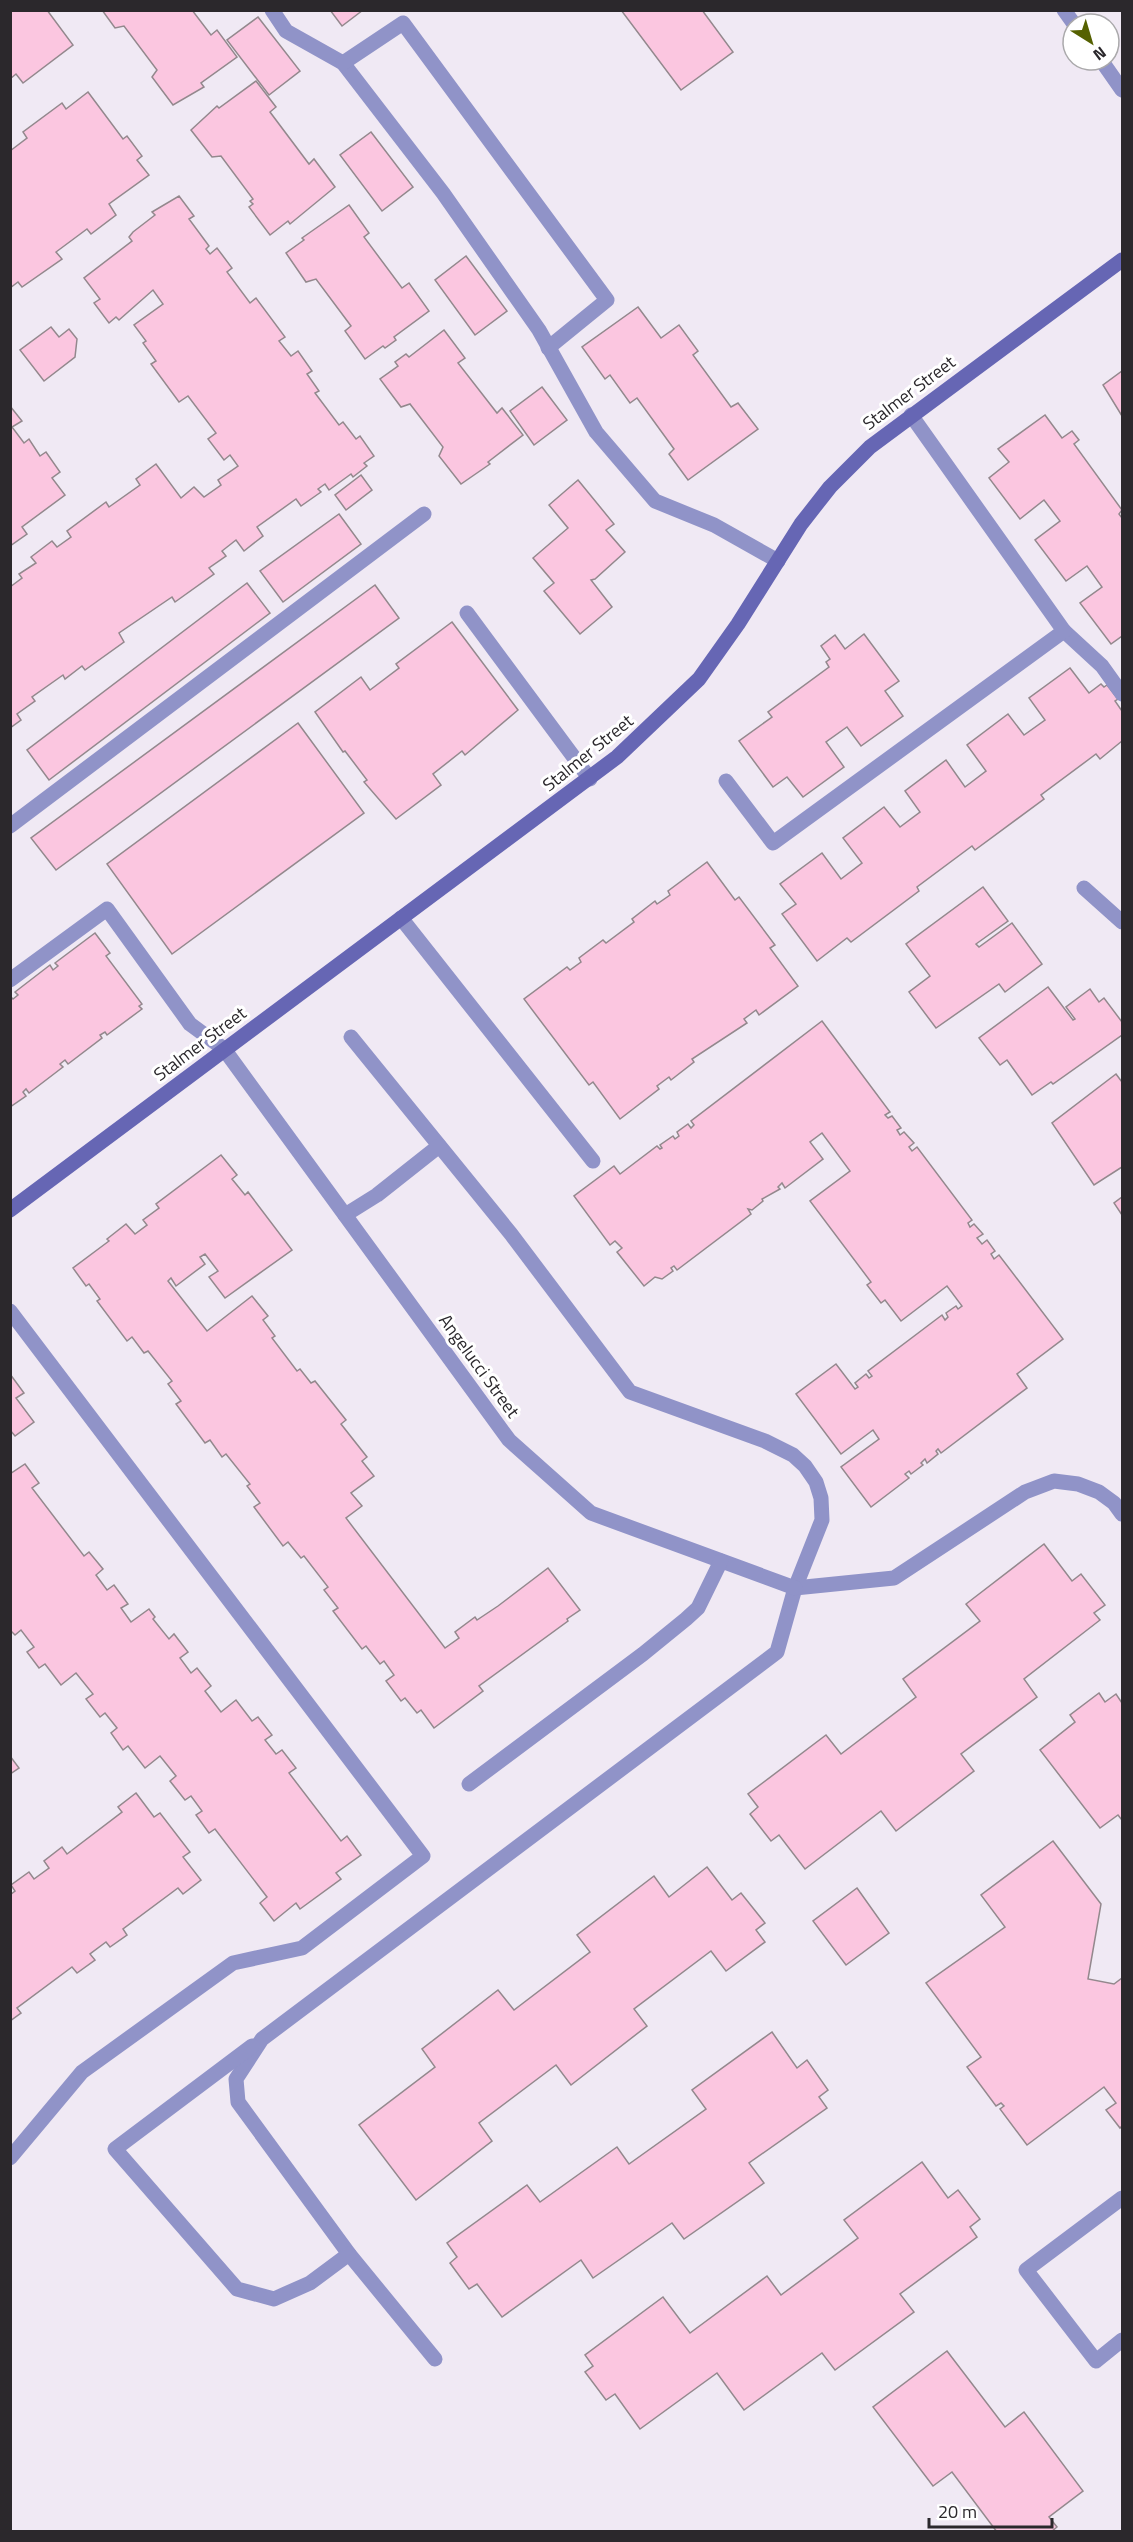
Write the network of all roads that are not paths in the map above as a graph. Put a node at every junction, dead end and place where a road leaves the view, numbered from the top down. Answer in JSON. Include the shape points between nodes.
{"nodes":[{"id":1,"x":272,"y":10,"type":"edge"},
{"id":2,"x":343,"y":63,"type":"junction"},
{"id":3,"x":1109,"y":72,"type":"edge"},
{"id":4,"x":1122,"y":90,"type":"edge"},
{"id":5,"x":1122,"y":260,"type":"edge"},
{"id":6,"x":548,"y":348,"type":"junction"},
{"id":7,"x":911,"y":415,"type":"junction"},
{"id":8,"x":424,"y":514,"type":"dead end"},
{"id":9,"x":778,"y":561,"type":"junction"},
{"id":10,"x":467,"y":613,"type":"dead end"},
{"id":11,"x":1064,"y":631,"type":"junction"},
{"id":12,"x":1122,"y":694,"type":"edge"},
{"id":13,"x":590,"y":779,"type":"junction"},
{"id":14,"x":726,"y":781,"type":"dead end"},
{"id":15,"x":10,"y":826,"type":"edge"},
{"id":16,"x":1084,"y":888,"type":"dead end"},
{"id":17,"x":401,"y":918,"type":"junction"},
{"id":18,"x":1122,"y":922,"type":"edge"},
{"id":19,"x":10,"y":980,"type":"edge"},
{"id":20,"x":351,"y":1037,"type":"dead end"},
{"id":21,"x":224,"y":1049,"type":"junction"},
{"id":22,"x":439,"y":1146,"type":"junction"},
{"id":23,"x":593,"y":1161,"type":"dead end"},
{"id":24,"x":10,"y":1210,"type":"edge"},
{"id":25,"x":345,"y":1215,"type":"junction"},
{"id":26,"x":10,"y":1311,"type":"edge"},
{"id":27,"x":1122,"y":1514,"type":"edge"},
{"id":28,"x":721,"y":1561,"type":"junction"},
{"id":29,"x":795,"y":1588,"type":"junction"},
{"id":30,"x":469,"y":1784,"type":"dead end"},
{"id":31,"x":262,"y":2039,"type":"junction"},
{"id":32,"x":10,"y":2158,"type":"edge"},
{"id":33,"x":1122,"y":2200,"type":"edge"},
{"id":34,"x":350,"y":2254,"type":"junction"},
{"id":35,"x":1122,"y":2340,"type":"edge"},
{"id":36,"x":435,"y":2359,"type":"dead end"}],
"edges":[{"from":1,"to":2,"type":"street","via":[[286,31]]},
{"from":2,"to":6,"type":"street","via":[[443,193]]},
{"from":2,"to":6,"type":"street","via":[[403,22],[608,300]]},
{"from":3,"to":4,"type":"street"},
{"from":5,"to":7,"type":"street","name":"Stalmer Street"},
{"from":6,"to":9,"type":"street","via":[[596,432],[655,501],[714,525]]},
{"from":7,"to":9,"type":"street","name":"Stalmer Street","via":[[830,486]]},
{"from":7,"to":11,"type":"street"},
{"from":8,"to":15,"type":"street"},
{"from":9,"to":13,"type":"street","name":"Stalmer Street","via":[[699,679],[647,731]]},
{"from":10,"to":13,"type":"street"},
{"from":11,"to":12,"type":"street","via":[[1102,666]]},
{"from":11,"to":14,"type":"street","via":[[773,843]]},
{"from":13,"to":17,"type":"street","name":"Stalmer Street"},
{"from":16,"to":18,"type":"street"},
{"from":17,"to":21,"type":"street","name":"Stalmer Street"},
{"from":17,"to":23,"type":"street"},
{"from":19,"to":21,"type":"street","name":"Angelucci Street","via":[[107,909],[190,1024]]},
{"from":20,"to":22,"type":"street"},
{"from":21,"to":24,"type":"street","name":"Stalmer Street"},
{"from":21,"to":25,"type":"street","name":"Angelucci Street"},
{"from":22,"to":25,"type":"street"},
{"from":22,"to":29,"type":"street","via":[[630,1392],[765,1441],[805,1466],[816,1482],[822,1520]]},
{"from":25,"to":28,"type":"street","name":"Angelucci Street","via":[[508,1440],[591,1513]]},
{"from":26,"to":32,"type":"street","via":[[423,1856],[302,1948],[233,1963],[82,2072]]},
{"from":27,"to":29,"type":"street","via":[[1099,1492],[1054,1481],[1025,1492],[894,1578]]},
{"from":28,"to":29,"type":"street","name":"Angelucci Street"},
{"from":28,"to":30,"type":"street","via":[[698,1608],[686,1619]]},
{"from":29,"to":31,"type":"street","via":[[777,1652]]},
{"from":31,"to":34,"type":"street","via":[[236,2079],[238,2102]]},
{"from":31,"to":34,"type":"street","via":[[115,2149],[237,2289],[274,2299],[310,2283]]},
{"from":33,"to":35,"type":"street","via":[[1026,2270],[1096,2361]]},
{"from":34,"to":36,"type":"street"}]}
